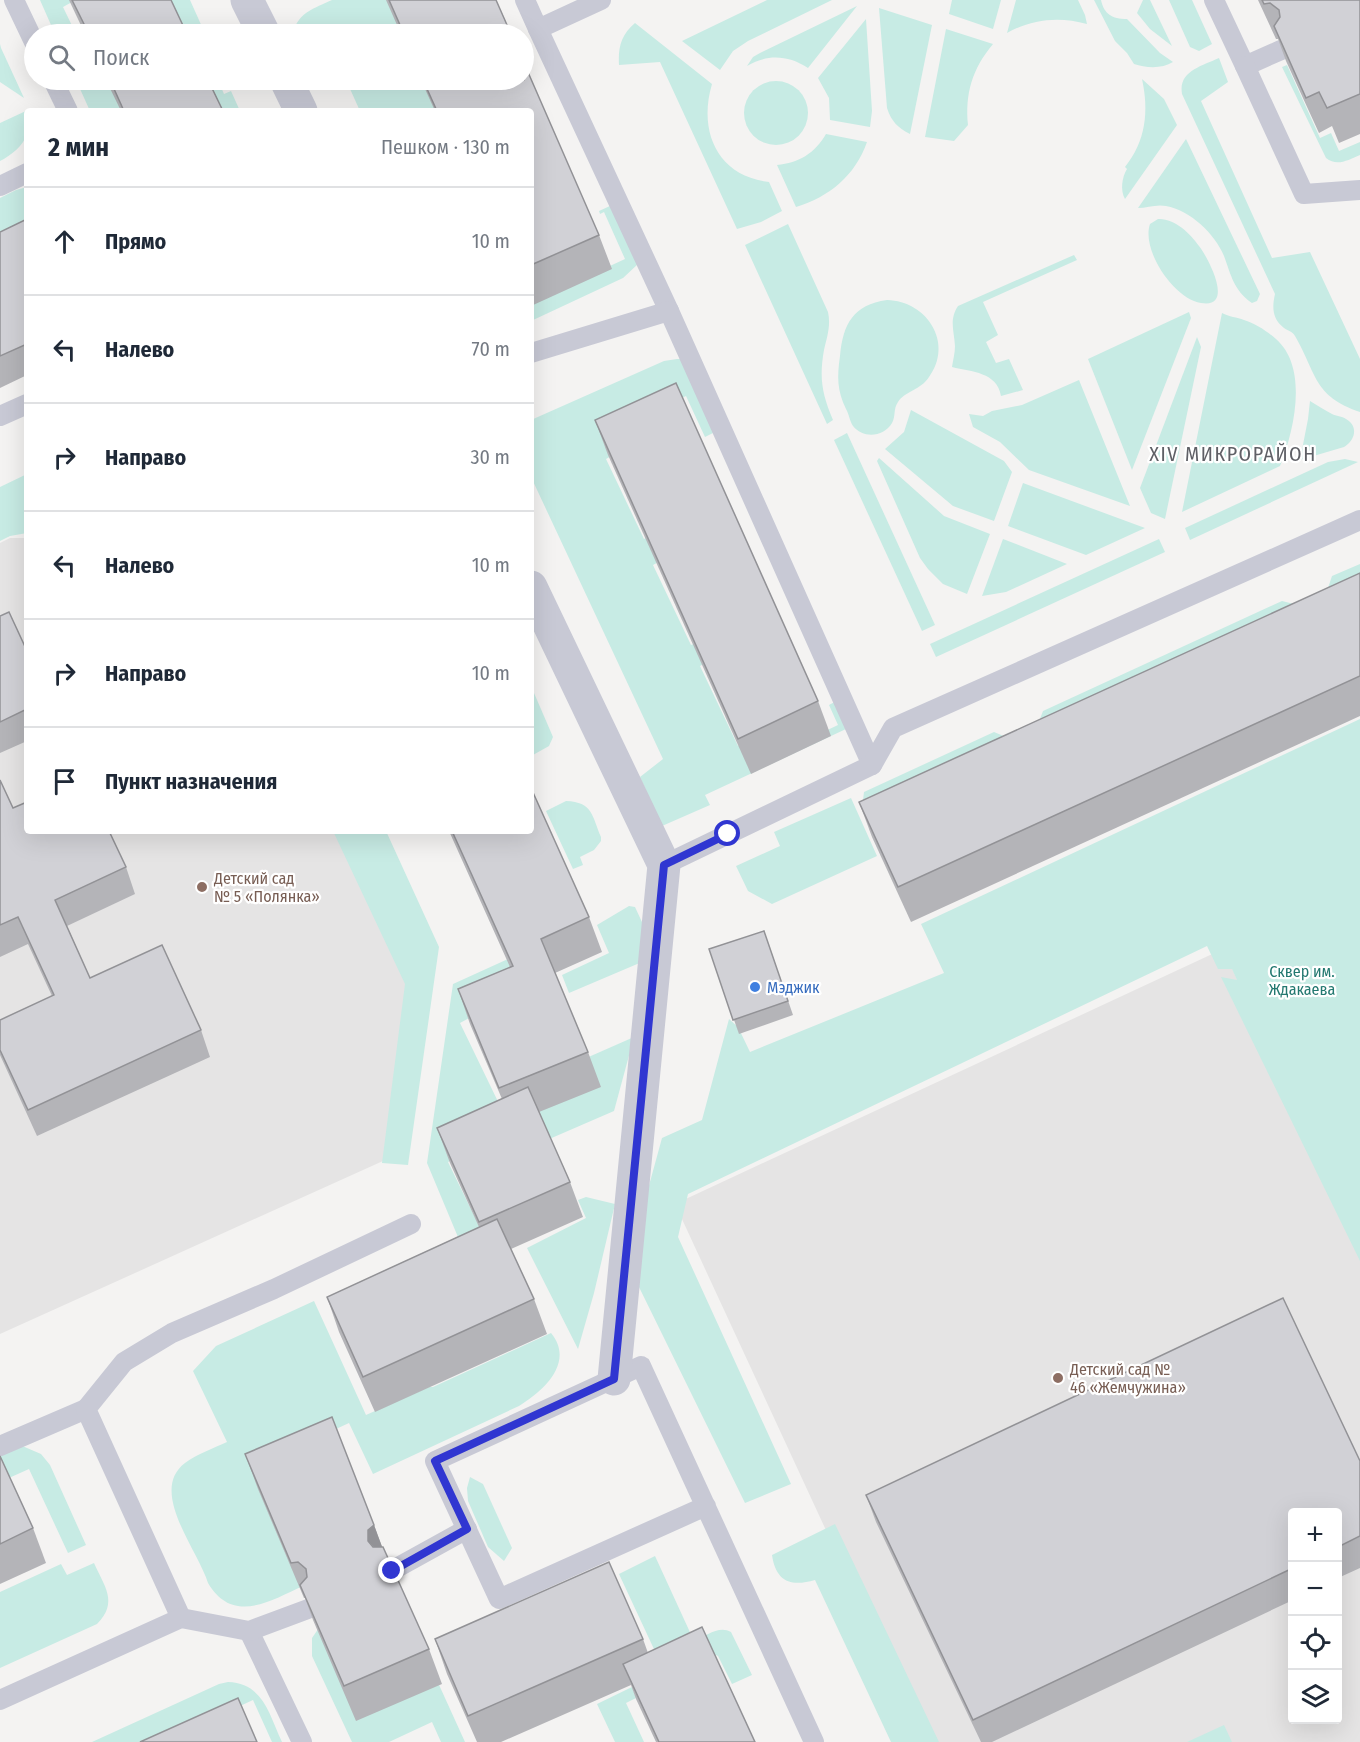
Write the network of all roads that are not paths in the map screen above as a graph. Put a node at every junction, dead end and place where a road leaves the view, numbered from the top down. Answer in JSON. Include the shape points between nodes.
{"nodes":[{"id":1,"x":15,"y":0,"type":"edge"},
{"id":2,"x":248,"y":0,"type":"edge"},
{"id":3,"x":525,"y":0,"type":"edge"},
{"id":4,"x":601,"y":0,"type":"edge"},
{"id":5,"x":1214,"y":0,"type":"edge"},
{"id":6,"x":26,"y":24,"type":"edge"},
{"id":7,"x":259,"y":24,"type":"edge"},
{"id":8,"x":538,"y":29,"type":"junction"},
{"id":9,"x":1281,"y":50,"type":"edge"},
{"id":10,"x":1245,"y":66,"type":"junction"},
{"id":11,"x":58,"y":90,"type":"edge"},
{"id":12,"x":291,"y":90,"type":"edge"},
{"id":13,"x":67,"y":108,"type":"edge"},
{"id":14,"x":300,"y":108,"type":"edge"},
{"id":15,"x":24,"y":174,"type":"edge"},
{"id":16,"x":0,"y":186,"type":"edge"},
{"id":17,"x":1360,"y":190,"type":"edge"},
{"id":18,"x":669,"y":311,"type":"junction"},
{"id":19,"x":534,"y":352,"type":"edge"},
{"id":20,"x":24,"y":405,"type":"edge"},
{"id":21,"x":0,"y":416,"type":"edge"},
{"id":22,"x":1360,"y":520,"type":"edge"},
{"id":23,"x":534,"y":592,"type":"edge"},
{"id":24,"x":872,"y":765,"type":"junction"},
{"id":25,"x":664,"y":865,"type":"junction"},
{"id":26,"x":411,"y":1224,"type":"dead end"},
{"id":27,"x":614,"y":1379,"type":"junction"},
{"id":28,"x":86,"y":1409,"type":"junction"},
{"id":29,"x":0,"y":1446,"type":"edge"},
{"id":30,"x":706,"y":1506,"type":"junction"},
{"id":31,"x":467,"y":1529,"type":"junction"},
{"id":32,"x":392,"y":1571,"type":"edge"},
{"id":33,"x":308,"y":1609,"type":"edge"},
{"id":34,"x":180,"y":1618,"type":"junction"},
{"id":35,"x":249,"y":1631,"type":"junction"},
{"id":36,"x":0,"y":1700,"type":"edge"},
{"id":37,"x":302,"y":1742,"type":"edge"},
{"id":38,"x":814,"y":1742,"type":"edge"}],
"edges":[{"from":1,"to":6,"type":"lane"},
{"from":2,"to":7,"type":"street"},
{"from":3,"to":8,"type":"lane"},
{"from":4,"to":8,"type":"lane"},
{"from":5,"to":10,"type":"lane"},
{"from":8,"to":18,"type":"lane"},
{"from":9,"to":10,"type":"lane"},
{"from":10,"to":17,"type":"lane","via":[[1304,194]]},
{"from":11,"to":13,"type":"lane"},
{"from":12,"to":14,"type":"street"},
{"from":15,"to":16,"type":"lane"},
{"from":18,"to":19,"type":"lane"},
{"from":18,"to":24,"type":"lane"},
{"from":20,"to":21,"type":"lane"},
{"from":22,"to":24,"type":"lane","via":[[893,728]]},
{"from":23,"to":25,"type":"street"},
{"from":24,"to":25,"type":"lane"},
{"from":25,"to":27,"type":"street"},
{"from":26,"to":28,"type":"lane","via":[[172,1333],[124,1362]]},
{"from":27,"to":30,"type":"lane","via":[[641,1366]]},
{"from":27,"to":31,"type":"lane","via":[[435,1461]]},
{"from":28,"to":29,"type":"lane"},
{"from":28,"to":34,"type":"lane"},
{"from":30,"to":31,"type":"lane","via":[[499,1599]]},
{"from":30,"to":38,"type":"lane"},
{"from":31,"to":32,"type":"lane"},
{"from":33,"to":35,"type":"lane"},
{"from":34,"to":35,"type":"lane"},
{"from":34,"to":36,"type":"lane"},
{"from":35,"to":37,"type":"lane"}]}
